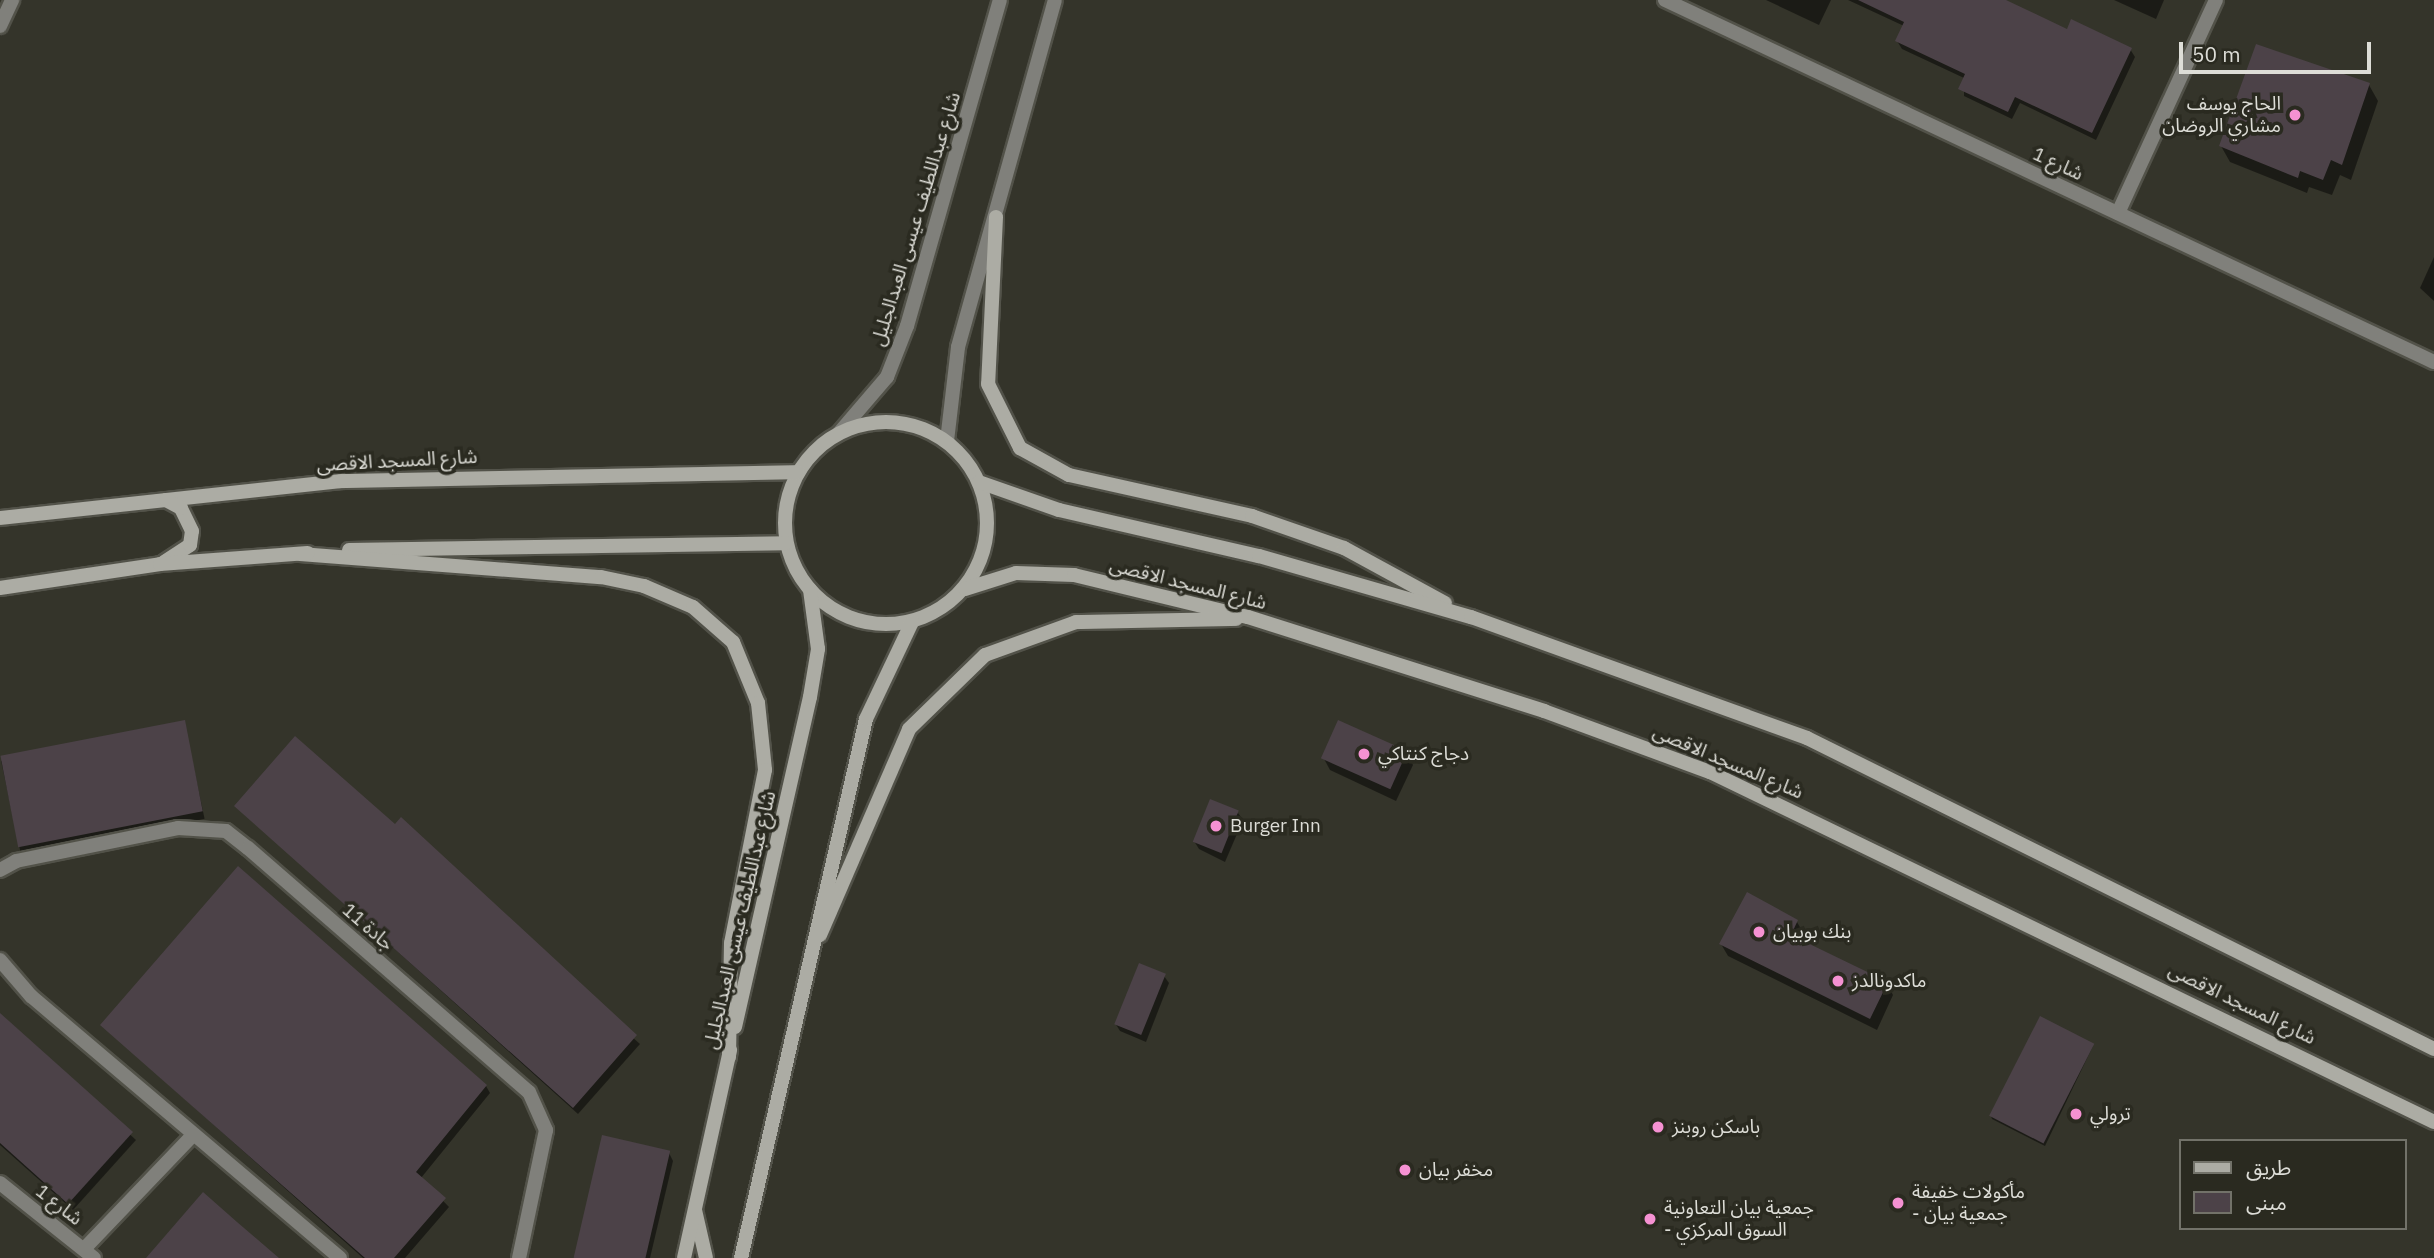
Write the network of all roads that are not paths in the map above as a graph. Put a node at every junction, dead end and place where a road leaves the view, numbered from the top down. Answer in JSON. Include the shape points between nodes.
{"nodes":[{"id":1,"x":12,"y":0,"type":"edge"},
{"id":2,"x":1000,"y":0,"type":"edge"},
{"id":3,"x":1055,"y":0,"type":"edge"},
{"id":4,"x":1665,"y":0,"type":"edge"},
{"id":5,"x":2216,"y":0,"type":"edge"},
{"id":6,"x":0,"y":26,"type":"edge"},
{"id":7,"x":2118,"y":213,"type":"junction"},
{"id":8,"x":996,"y":216,"type":"junction"},
{"id":9,"x":2434,"y":362,"type":"edge"},
{"id":10,"x":839,"y":433,"type":"junction"},
{"id":11,"x":947,"y":441,"type":"junction"},
{"id":12,"x":798,"y":472,"type":"junction"},
{"id":13,"x":979,"y":482,"type":"junction"},
{"id":14,"x":166,"y":500,"type":"junction"},
{"id":15,"x":0,"y":518,"type":"edge"},
{"id":16,"x":786,"y":543,"type":"junction"},
{"id":17,"x":300,"y":554,"type":"junction"},
{"id":18,"x":160,"y":564,"type":"junction"},
{"id":19,"x":0,"y":588,"type":"edge"},
{"id":20,"x":965,"y":589,"type":"junction"},
{"id":21,"x":810,"y":590,"type":"junction"},
{"id":22,"x":1248,"y":617,"type":"junction"},
{"id":23,"x":1471,"y":617,"type":"junction"},
{"id":24,"x":912,"y":622,"type":"junction"},
{"id":25,"x":0,"y":870,"type":"edge"},
{"id":26,"x":810,"y":955,"type":"junction"},
{"id":27,"x":0,"y":960,"type":"edge"},
{"id":28,"x":2434,"y":1049,"type":"edge"},
{"id":29,"x":729,"y":1057,"type":"junction"},
{"id":30,"x":2434,"y":1122,"type":"edge"},
{"id":31,"x":192,"y":1136,"type":"junction"},
{"id":32,"x":0,"y":1183,"type":"edge"},
{"id":33,"x":695,"y":1210,"type":"junction"},
{"id":34,"x":89,"y":1253,"type":"edge"},
{"id":35,"x":340,"y":1258,"type":"edge"},
{"id":36,"x":519,"y":1258,"type":"edge"},
{"id":37,"x":684,"y":1258,"type":"edge"},
{"id":38,"x":706,"y":1258,"type":"edge"},
{"id":39,"x":741,"y":1258,"type":"edge"}],
"edges":[{"from":1,"to":6,"type":"street"},
{"from":2,"to":10,"type":"street","name":"شارع عبداللطيف عيسى العبدالجليل","via":[[907,326],[887,377]]},
{"from":3,"to":8,"type":"street"},
{"from":4,"to":7,"type":"street","name":"شارع 1"},
{"from":5,"to":7,"type":"street"},
{"from":7,"to":9,"type":"street","name":"شارع 1"},
{"from":8,"to":11,"type":"street","via":[[958,347]]},
{"from":8,"to":23,"type":"main road","via":[[988,384],[1020,448],[1069,475],[1252,516],[1344,548]]},
{"from":10,"to":11,"type":"main road","via":[[894,421]]},
{"from":10,"to":12,"type":"main road"},
{"from":11,"to":13,"type":"main road"},
{"from":12,"to":14,"type":"main road","name":"شارع المسجد الاقصى","via":[[341,481]]},
{"from":12,"to":16,"type":"main road","via":[[785,519]]},
{"from":13,"to":20,"type":"main road","via":[[987,538]]},
{"from":13,"to":23,"type":"main road","via":[[1059,510],[1259,556]]},
{"from":14,"to":15,"type":"main road","name":"شارع المسجد الاقصى"},
{"from":14,"to":18,"type":"main road","via":[[181,508],[192,531],[190,545]]},
{"from":16,"to":17,"type":"main road","via":[[402,547]]},
{"from":16,"to":21,"type":"main road"},
{"from":17,"to":18,"type":"main road"},
{"from":17,"to":29,"type":"main road","via":[[601,577],[645,586],[692,607],[733,642],[758,703],[765,769],[732,943]]},
{"from":18,"to":19,"type":"main road"},
{"from":20,"to":22,"type":"main road","name":"شارع المسجد الاقصى","via":[[1016,573],[1074,575]]},
{"from":20,"to":24,"type":"main road"},
{"from":21,"to":24,"type":"main road","via":[[839,614],[875,625]]},
{"from":21,"to":29,"type":"main road","name":"شارع عبداللطيف عيسى العبدالجليل","via":[[818,649],[810,697]]},
{"from":22,"to":26,"type":"main road","via":[[1188,624],[1076,622],[985,655],[909,729],[844,890]]},
{"from":22,"to":30,"type":"main road","name":"شارع المسجد الاقصى","via":[[1544,711],[1710,772]]},
{"from":23,"to":28,"type":"main road","via":[[1807,738]]},
{"from":24,"to":26,"type":"main road","via":[[866,719]]},
{"from":25,"to":36,"type":"street","name":"جادة 11","via":[[16,861],[178,828],[226,831],[529,1092],[546,1130]]},
{"from":26,"to":39,"type":"main road"},
{"from":27,"to":31,"type":"street","via":[[31,996]]},
{"from":29,"to":33,"type":"main road","name":"شارع عبداللطيف عيسى العبدالجليل"},
{"from":31,"to":34,"type":"street"},
{"from":31,"to":35,"type":"street"},
{"from":32,"to":34,"type":"street","name":"شارع 1"},
{"from":33,"to":37,"type":"main road","name":"شارع عبداللطيف عيسى العبدالجليل"},
{"from":33,"to":38,"type":"main road"}]}
